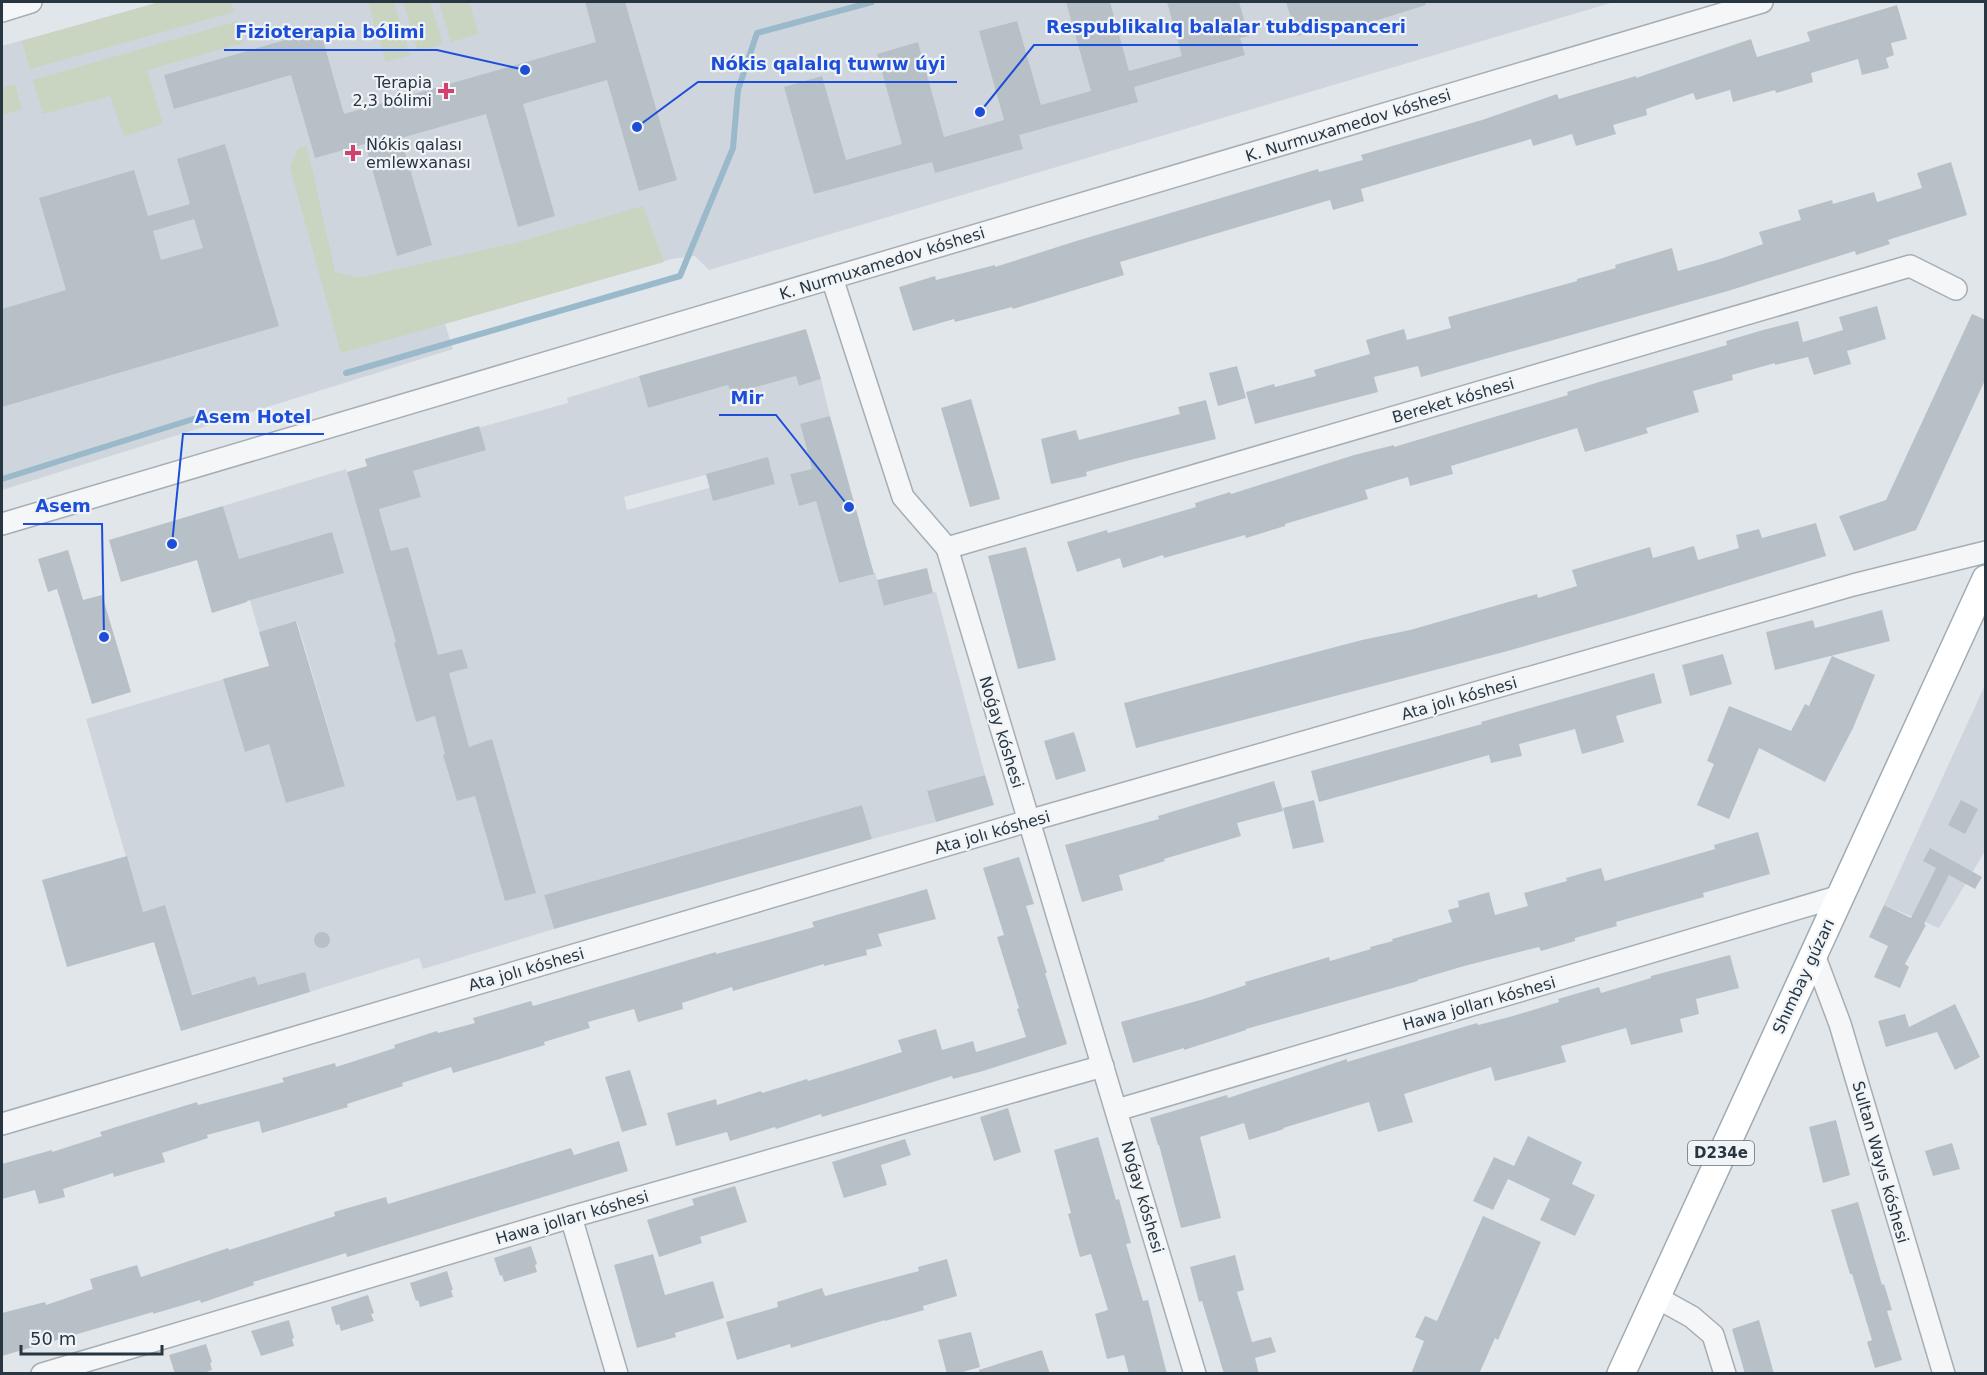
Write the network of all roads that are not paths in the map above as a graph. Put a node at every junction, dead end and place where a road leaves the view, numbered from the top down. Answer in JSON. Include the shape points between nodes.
{"nodes":[{"id":1,"x":31,"y":2,"type":"edge"},
{"id":2,"x":1762,"y":2,"type":"edge"},
{"id":3,"x":2,"y":11,"type":"edge"},
{"id":4,"x":832,"y":278,"type":"junction"},
{"id":5,"x":1956,"y":289,"type":"dead end"},
{"id":6,"x":2,"y":524,"type":"edge"},
{"id":7,"x":947,"y":548,"type":"junction"},
{"id":8,"x":1986,"y":552,"type":"edge"},
{"id":9,"x":1986,"y":579,"type":"edge"},
{"id":10,"x":1028,"y":821,"type":"junction"},
{"id":11,"x":1840,"y":896,"type":"junction"},
{"id":12,"x":1813,"y":952,"type":"junction"},
{"id":13,"x":1103,"y":1066,"type":"junction"},
{"id":14,"x":1117,"y":1110,"type":"junction"},
{"id":15,"x":2,"y":1124,"type":"edge"},
{"id":16,"x":571,"y":1217,"type":"junction"},
{"id":17,"x":1656,"y":1297,"type":"junction"},
{"id":18,"x":42,"y":1374,"type":"edge"},
{"id":19,"x":617,"y":1374,"type":"edge"},
{"id":20,"x":1195,"y":1374,"type":"edge"},
{"id":21,"x":1621,"y":1374,"type":"edge"},
{"id":22,"x":1725,"y":1374,"type":"edge"},
{"id":23,"x":1944,"y":1374,"type":"edge"}],
"edges":[{"from":1,"to":3,"type":"street"},
{"from":2,"to":4,"type":"street","name":"K. Nurmuxamedov kóshesi"},
{"from":4,"to":6,"type":"street","name":"K. Nurmuxamedov kóshesi"},
{"from":4,"to":7,"type":"street","name":"Noǵay kóshesi","via":[[903,497]]},
{"from":5,"to":7,"type":"street","name":"Bereket kóshesi","via":[[1910,266]]},
{"from":7,"to":10,"type":"street","name":"Noǵay kóshesi"},
{"from":8,"to":10,"type":"street","name":"Ata jolı kóshesi","via":[[1830,592]]},
{"from":9,"to":11,"type":"main road","name":"Shımbay gúzarı","number":"D234e"},
{"from":10,"to":13,"type":"street","name":"Noǵay kóshesi"},
{"from":10,"to":15,"type":"street","name":"Ata jolı kóshesi"},
{"from":11,"to":12,"type":"main road","name":"Shımbay gúzarı","number":"D234e"},
{"from":11,"to":14,"type":"street","name":"Hawa jolları kóshesi"},
{"from":12,"to":17,"type":"main road","name":"Shımbay gúzarı","number":"D234e"},
{"from":12,"to":23,"type":"street","name":"Sultan Wayıs kóshesi","via":[[1840,1024]]},
{"from":13,"to":14,"type":"street","name":"Noǵay kóshesi"},
{"from":13,"to":16,"type":"street","name":"Hawa jolları kóshesi"},
{"from":14,"to":20,"type":"street","name":"Noǵay kóshesi"},
{"from":16,"to":18,"type":"street","name":"Hawa jolları kóshesi"},
{"from":16,"to":19,"type":"street"},
{"from":17,"to":21,"type":"main road","name":"Shımbay gúzarı","number":"D234e"},
{"from":17,"to":22,"type":"street","via":[[1692,1317],[1713,1335]]}]}
